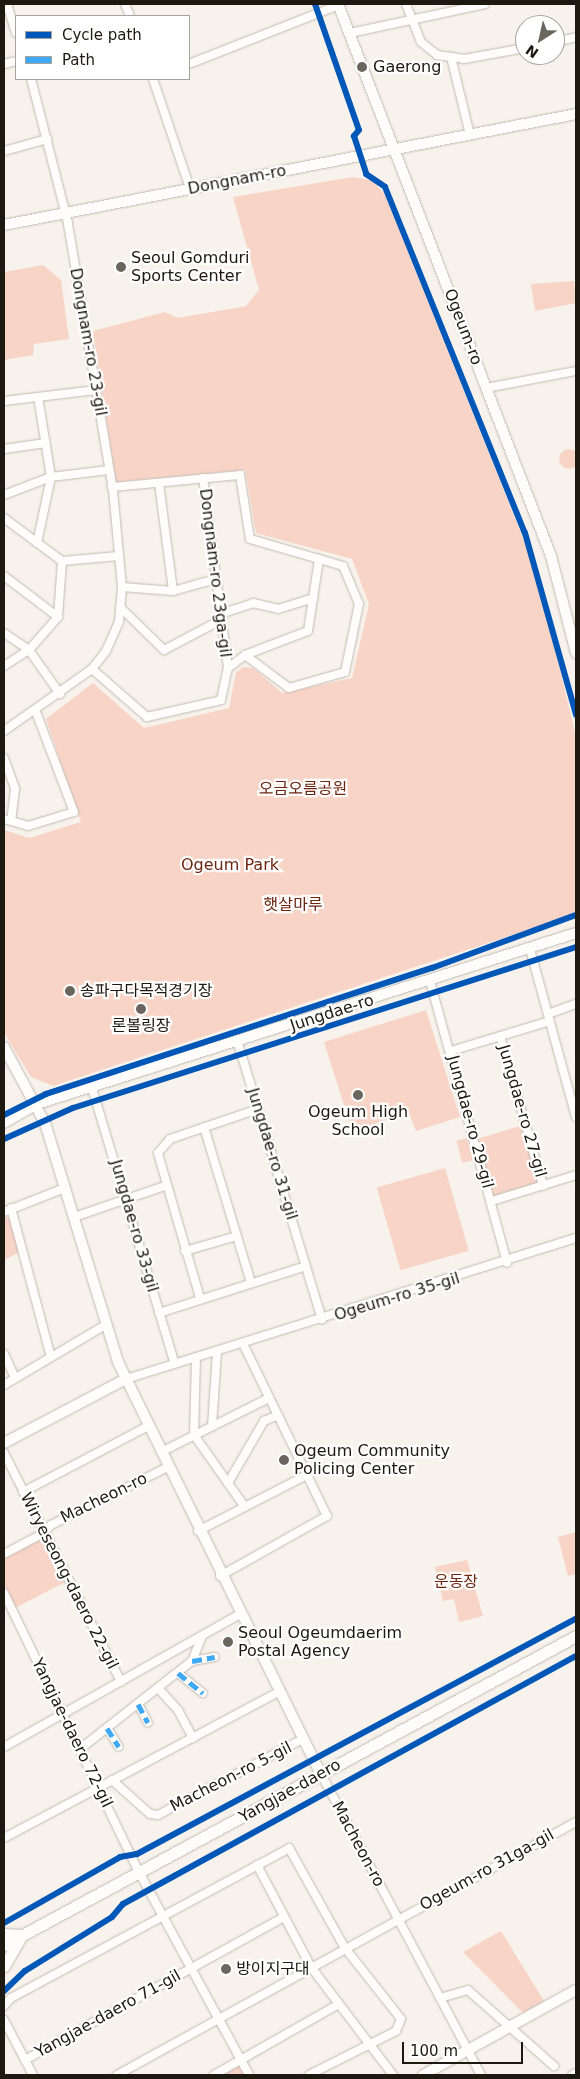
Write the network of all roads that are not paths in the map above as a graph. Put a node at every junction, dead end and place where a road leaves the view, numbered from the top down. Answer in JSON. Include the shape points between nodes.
{"nodes":[{"id":1,"x":7,"y":4,"type":"edge"},
{"id":2,"x":339,"y":4,"type":"edge"},
{"id":3,"x":406,"y":4,"type":"edge"},
{"id":4,"x":485,"y":4,"type":"edge"},
{"id":5,"x":412,"y":18,"type":"junction"},
{"id":6,"x":15,"y":30,"type":"edge"},
{"id":7,"x":350,"y":33,"type":"junction"},
{"id":8,"x":515,"y":49,"type":"edge"},
{"id":9,"x":451,"y":57,"type":"junction"},
{"id":10,"x":190,"y":64,"type":"edge"},
{"id":11,"x":31,"y":80,"type":"edge"},
{"id":12,"x":153,"y":80,"type":"edge"},
{"id":13,"x":576,"y":114,"type":"edge"},
{"id":14,"x":470,"y":135,"type":"junction"},
{"id":15,"x":47,"y":139,"type":"junction"},
{"id":16,"x":395,"y":148,"type":"junction"},
{"id":17,"x":4,"y":151,"type":"edge"},
{"id":18,"x":190,"y":188,"type":"junction"},
{"id":19,"x":66,"y":214,"type":"junction"},
{"id":20,"x":4,"y":225,"type":"edge"},
{"id":21,"x":576,"y":371,"type":"edge"},
{"id":22,"x":486,"y":388,"type":"junction"},
{"id":23,"x":96,"y":390,"type":"junction"},
{"id":24,"x":38,"y":397,"type":"junction"},
{"id":25,"x":4,"y":401,"type":"edge"},
{"id":26,"x":46,"y":443,"type":"junction"},
{"id":27,"x":4,"y":449,"type":"edge"},
{"id":28,"x":109,"y":470,"type":"junction"},
{"id":29,"x":51,"y":477,"type":"junction"},
{"id":30,"x":203,"y":478,"type":"junction"},
{"id":31,"x":158,"y":483,"type":"junction"},
{"id":32,"x":112,"y":488,"type":"junction"},
{"id":33,"x":4,"y":495,"type":"edge"},
{"id":34,"x":4,"y":518,"type":"edge"},
{"id":35,"x":38,"y":543,"type":"junction"},
{"id":36,"x":119,"y":556,"type":"junction"},
{"id":37,"x":319,"y":559,"type":"junction"},
{"id":38,"x":62,"y":561,"type":"junction"},
{"id":39,"x":4,"y":576,"type":"edge"},
{"id":40,"x":216,"y":579,"type":"junction"},
{"id":41,"x":122,"y":587,"type":"junction"},
{"id":42,"x":173,"y":591,"type":"junction"},
{"id":43,"x":313,"y":598,"type":"junction"},
{"id":44,"x":120,"y":607,"type":"junction"},
{"id":45,"x":58,"y":617,"type":"junction"},
{"id":46,"x":220,"y":617,"type":"junction"},
{"id":47,"x":4,"y":633,"type":"edge"},
{"id":48,"x":29,"y":650,"type":"junction"},
{"id":49,"x":576,"y":653,"type":"edge"},
{"id":50,"x":245,"y":656,"type":"junction"},
{"id":51,"x":4,"y":666,"type":"edge"},
{"id":52,"x":228,"y":668,"type":"junction"},
{"id":53,"x":92,"y":669,"type":"junction"},
{"id":54,"x":60,"y":694,"type":"junction"},
{"id":55,"x":36,"y":712,"type":"junction"},
{"id":56,"x":4,"y":731,"type":"edge"},
{"id":57,"x":4,"y":758,"type":"edge"},
{"id":58,"x":8,"y":820,"type":"edge"},
{"id":59,"x":576,"y":934,"type":"edge"},
{"id":60,"x":530,"y":949,"type":"junction"},
{"id":61,"x":430,"y":981,"type":"junction"},
{"id":62,"x":576,"y":1004,"type":"edge"},
{"id":63,"x":549,"y":1017,"type":"junction"},
{"id":64,"x":500,"y":1036,"type":"junction"},
{"id":65,"x":238,"y":1043,"type":"junction"},
{"id":66,"x":4,"y":1046,"type":"edge"},
{"id":67,"x":451,"y":1051,"type":"junction"},
{"id":68,"x":576,"y":1080,"type":"edge"},
{"id":69,"x":567,"y":1082,"type":"junction"},
{"id":70,"x":92,"y":1088,"type":"junction"},
{"id":71,"x":36,"y":1104,"type":"junction"},
{"id":72,"x":258,"y":1109,"type":"junction"},
{"id":73,"x":576,"y":1117,"type":"edge"},
{"id":74,"x":4,"y":1122,"type":"edge"},
{"id":75,"x":204,"y":1128,"type":"junction"},
{"id":76,"x":576,"y":1175,"type":"edge"},
{"id":77,"x":166,"y":1186,"type":"junction"},
{"id":78,"x":543,"y":1186,"type":"junction"},
{"id":79,"x":65,"y":1188,"type":"junction"},
{"id":80,"x":126,"y":1200,"type":"junction"},
{"id":81,"x":492,"y":1201,"type":"junction"},
{"id":82,"x":8,"y":1210,"type":"edge"},
{"id":83,"x":74,"y":1217,"type":"junction"},
{"id":84,"x":237,"y":1236,"type":"junction"},
{"id":85,"x":576,"y":1238,"type":"edge"},
{"id":86,"x":185,"y":1251,"type":"junction"},
{"id":87,"x":506,"y":1263,"type":"junction"},
{"id":88,"x":306,"y":1266,"type":"junction"},
{"id":89,"x":251,"y":1283,"type":"junction"},
{"id":90,"x":200,"y":1298,"type":"junction"},
{"id":91,"x":159,"y":1313,"type":"junction"},
{"id":92,"x":322,"y":1320,"type":"junction"},
{"id":93,"x":106,"y":1324,"type":"junction"},
{"id":94,"x":243,"y":1344,"type":"junction"},
{"id":95,"x":217,"y":1352,"type":"junction"},
{"id":96,"x":4,"y":1354,"type":"edge"},
{"id":97,"x":52,"y":1357,"type":"junction"},
{"id":98,"x":196,"y":1358,"type":"junction"},
{"id":99,"x":175,"y":1364,"type":"junction"},
{"id":100,"x":15,"y":1378,"type":"junction"},
{"id":101,"x":126,"y":1379,"type":"junction"},
{"id":102,"x":4,"y":1385,"type":"edge"},
{"id":103,"x":269,"y":1398,"type":"junction"},
{"id":104,"x":278,"y":1415,"type":"junction"},
{"id":105,"x":148,"y":1426,"type":"junction"},
{"id":106,"x":212,"y":1426,"type":"junction"},
{"id":107,"x":194,"y":1435,"type":"junction"},
{"id":108,"x":4,"y":1443,"type":"edge"},
{"id":109,"x":160,"y":1452,"type":"junction"},
{"id":110,"x":4,"y":1453,"type":"edge"},
{"id":111,"x":168,"y":1467,"type":"junction"},
{"id":112,"x":307,"y":1474,"type":"junction"},
{"id":113,"x":228,"y":1483,"type":"junction"},
{"id":114,"x":23,"y":1492,"type":"junction"},
{"id":115,"x":244,"y":1507,"type":"junction"},
{"id":116,"x":198,"y":1531,"type":"junction"},
{"id":117,"x":44,"y":1533,"type":"junction"},
{"id":118,"x":4,"y":1554,"type":"edge"},
{"id":119,"x":220,"y":1576,"type":"junction"},
{"id":120,"x":4,"y":1593,"type":"edge"},
{"id":121,"x":240,"y":1614,"type":"junction"},
{"id":122,"x":202,"y":1636,"type":"junction"},
{"id":123,"x":576,"y":1636,"type":"edge"},
{"id":124,"x":215,"y":1657,"type":"dead end"},
{"id":125,"x":192,"y":1661,"type":"junction"},
{"id":126,"x":178,"y":1673,"type":"junction"},
{"id":127,"x":121,"y":1682,"type":"junction"},
{"id":128,"x":158,"y":1688,"type":"junction"},
{"id":129,"x":280,"y":1692,"type":"junction"},
{"id":130,"x":203,"y":1693,"type":"dead end"},
{"id":131,"x":138,"y":1704,"type":"junction"},
{"id":132,"x":64,"y":1715,"type":"junction"},
{"id":133,"x":148,"y":1722,"type":"dead end"},
{"id":134,"x":107,"y":1728,"type":"junction"},
{"id":135,"x":193,"y":1738,"type":"junction"},
{"id":136,"x":303,"y":1740,"type":"junction"},
{"id":137,"x":4,"y":1747,"type":"edge"},
{"id":138,"x":119,"y":1747,"type":"dead end"},
{"id":139,"x":80,"y":1749,"type":"junction"},
{"id":140,"x":321,"y":1774,"type":"junction"},
{"id":141,"x":112,"y":1780,"type":"junction"},
{"id":142,"x":99,"y":1787,"type":"junction"},
{"id":143,"x":576,"y":1822,"type":"edge"},
{"id":144,"x":4,"y":1838,"type":"edge"},
{"id":145,"x":257,"y":1865,"type":"junction"},
{"id":146,"x":140,"y":1874,"type":"junction"},
{"id":147,"x":163,"y":1916,"type":"junction"},
{"id":148,"x":284,"y":1917,"type":"junction"},
{"id":149,"x":398,"y":1919,"type":"junction"},
{"id":150,"x":4,"y":1934,"type":"edge"},
{"id":151,"x":22,"y":1935,"type":"junction"},
{"id":152,"x":4,"y":1946,"type":"edge"},
{"id":153,"x":345,"y":1948,"type":"junction"},
{"id":154,"x":4,"y":1966,"type":"edge"},
{"id":155,"x":311,"y":1967,"type":"junction"},
{"id":156,"x":191,"y":1969,"type":"junction"},
{"id":157,"x":576,"y":1990,"type":"edge"},
{"id":158,"x":440,"y":1998,"type":"junction"},
{"id":159,"x":337,"y":2005,"type":"junction"},
{"id":160,"x":4,"y":2006,"type":"edge"},
{"id":161,"x":4,"y":2020,"type":"edge"},
{"id":162,"x":218,"y":2020,"type":"junction"},
{"id":163,"x":512,"y":2028,"type":"junction"},
{"id":164,"x":370,"y":2043,"type":"junction"},
{"id":165,"x":469,"y":2052,"type":"junction"},
{"id":166,"x":25,"y":2060,"type":"junction"},
{"id":167,"x":240,"y":2060,"type":"junction"},
{"id":168,"x":554,"y":2066,"type":"dead end"},
{"id":169,"x":576,"y":2073,"type":"edge"},
{"id":170,"x":33,"y":2075,"type":"edge"},
{"id":171,"x":117,"y":2075,"type":"edge"},
{"id":172,"x":214,"y":2075,"type":"edge"},
{"id":173,"x":249,"y":2075,"type":"edge"},
{"id":174,"x":309,"y":2075,"type":"edge"},
{"id":175,"x":393,"y":2075,"type":"edge"},
{"id":176,"x":423,"y":2075,"type":"edge"},
{"id":177,"x":482,"y":2075,"type":"edge"},
{"id":178,"x":572,"y":2075,"type":"edge"}],
"edges":[{"from":1,"to":6,"type":"street"},
{"from":2,"to":7,"type":"main road","name":"Ogeum-ro"},
{"from":2,"to":10,"type":"street"},
{"from":3,"to":5,"type":"street"},
{"from":4,"to":5,"type":"street"},
{"from":5,"to":7,"type":"street"},
{"from":5,"to":9,"type":"street","via":[[421,42],[437,55]]},
{"from":7,"to":16,"type":"main road","name":"Ogeum-ro"},
{"from":8,"to":9,"type":"street"},
{"from":9,"to":14,"type":"street"},
{"from":11,"to":15,"type":"street","name":"Dongnam-ro 23-gil"},
{"from":12,"to":18,"type":"street"},
{"from":13,"to":14,"type":"main road","name":"Dongnam-ro"},
{"from":14,"to":16,"type":"main road","name":"Dongnam-ro"},
{"from":15,"to":17,"type":"street"},
{"from":15,"to":19,"type":"street","name":"Dongnam-ro 23-gil"},
{"from":16,"to":18,"type":"main road","name":"Dongnam-ro"},
{"from":16,"to":22,"type":"main road","name":"Ogeum-ro"},
{"from":18,"to":19,"type":"main road","name":"Dongnam-ro"},
{"from":19,"to":20,"type":"main road","name":"Dongnam-ro"},
{"from":19,"to":23,"type":"street","name":"Dongnam-ro 23-gil"},
{"from":21,"to":22,"type":"street"},
{"from":22,"to":49,"type":"main road","name":"Ogeum-ro","via":[[551,556]]},
{"from":23,"to":24,"type":"street"},
{"from":23,"to":28,"type":"street","name":"Dongnam-ro 23-gil"},
{"from":24,"to":25,"type":"street"},
{"from":24,"to":26,"type":"street"},
{"from":26,"to":27,"type":"street"},
{"from":26,"to":29,"type":"street"},
{"from":28,"to":29,"type":"street"},
{"from":28,"to":32,"type":"street","name":"Dongnam-ro 23-gil"},
{"from":29,"to":33,"type":"street"},
{"from":29,"to":35,"type":"street"},
{"from":30,"to":31,"type":"street","name":"Dongnam-ro 23ga-gil"},
{"from":30,"to":37,"type":"street","name":"Dongnam-ro 23ga-gil","via":[[240,474],[250,539]]},
{"from":30,"to":40,"type":"street","name":"Dongnam-ro 23ga-gil"},
{"from":31,"to":32,"type":"street","name":"Dongnam-ro 23ga-gil"},
{"from":31,"to":42,"type":"street"},
{"from":32,"to":36,"type":"street","name":"Dongnam-ro 23-gil"},
{"from":34,"to":35,"type":"street"},
{"from":35,"to":38,"type":"street"},
{"from":36,"to":38,"type":"street"},
{"from":36,"to":41,"type":"street","name":"Dongnam-ro 23-gil"},
{"from":37,"to":43,"type":"street","name":"Dongnam-ro 23ga-gil"},
{"from":37,"to":50,"type":"street","name":"Dongnam-ro 23ga-gil","via":[[342,566],[359,604],[345,672],[289,688]]},
{"from":38,"to":45,"type":"street"},
{"from":39,"to":45,"type":"street"},
{"from":40,"to":42,"type":"street"},
{"from":40,"to":46,"type":"street","name":"Dongnam-ro 23ga-gil"},
{"from":41,"to":42,"type":"street"},
{"from":41,"to":44,"type":"street","name":"Dongnam-ro 23-gil"},
{"from":43,"to":46,"type":"street","via":[[278,609],[253,603]]},
{"from":43,"to":50,"type":"street","name":"Dongnam-ro 23ga-gil","via":[[308,631]]},
{"from":44,"to":46,"type":"street","via":[[164,650]]},
{"from":44,"to":53,"type":"street","name":"Dongnam-ro 23-gil","via":[[106,651]]},
{"from":45,"to":48,"type":"street"},
{"from":46,"to":52,"type":"street","name":"Dongnam-ro 23ga-gil"},
{"from":47,"to":48,"type":"street"},
{"from":48,"to":51,"type":"street"},
{"from":48,"to":54,"type":"street"},
{"from":50,"to":52,"type":"street","name":"Dongnam-ro 23ga-gil"},
{"from":52,"to":53,"type":"street","name":"Dongnam-ro 23ga-gil","via":[[221,700],[147,717]]},
{"from":53,"to":54,"type":"street","name":"Dongnam-ro 23-gil"},
{"from":54,"to":55,"type":"street","name":"Dongnam-ro 23-gil"},
{"from":55,"to":56,"type":"street","name":"Dongnam-ro 23-gil"},
{"from":55,"to":58,"type":"street","via":[[74,812],[28,826]]},
{"from":57,"to":58,"type":"street","via":[[15,789]]},
{"from":59,"to":60,"type":"main road","name":"Jungdae-ro"},
{"from":60,"to":61,"type":"main road","name":"Jungdae-ro"},
{"from":60,"to":63,"type":"street"},
{"from":61,"to":65,"type":"main road","name":"Jungdae-ro"},
{"from":61,"to":67,"type":"street","name":"Jungdae-ro 29-gil"},
{"from":62,"to":63,"type":"street"},
{"from":63,"to":64,"type":"street"},
{"from":63,"to":69,"type":"street"},
{"from":64,"to":67,"type":"street"},
{"from":64,"to":78,"type":"street","name":"Jungdae-ro 27-gil"},
{"from":65,"to":70,"type":"main road","name":"Jungdae-ro"},
{"from":65,"to":72,"type":"street","name":"Jungdae-ro 31-gil"},
{"from":66,"to":71,"type":"main road","name":"Macheon-ro"},
{"from":67,"to":81,"type":"street","name":"Jungdae-ro 29-gil"},
{"from":68,"to":69,"type":"street"},
{"from":69,"to":73,"type":"street"},
{"from":70,"to":71,"type":"main road","name":"Jungdae-ro"},
{"from":70,"to":80,"type":"street","name":"Jungdae-ro 33-gil"},
{"from":71,"to":74,"type":"main road","name":"Jungdae-ro"},
{"from":71,"to":79,"type":"main road","name":"Macheon-ro"},
{"from":72,"to":75,"type":"street"},
{"from":72,"to":88,"type":"street","name":"Jungdae-ro 31-gil"},
{"from":75,"to":77,"type":"street","via":[[162,1146],[158,1164]]},
{"from":75,"to":84,"type":"street"},
{"from":76,"to":78,"type":"street"},
{"from":77,"to":80,"type":"street"},
{"from":77,"to":86,"type":"street"},
{"from":78,"to":81,"type":"street"},
{"from":79,"to":82,"type":"street"},
{"from":79,"to":83,"type":"main road","name":"Macheon-ro"},
{"from":80,"to":83,"type":"street"},
{"from":80,"to":91,"type":"street","name":"Jungdae-ro 33-gil"},
{"from":81,"to":87,"type":"street","name":"Jungdae-ro 29-gil"},
{"from":82,"to":97,"type":"street"},
{"from":83,"to":93,"type":"main road","name":"Macheon-ro"},
{"from":84,"to":86,"type":"street"},
{"from":84,"to":89,"type":"street"},
{"from":85,"to":87,"type":"street","name":"Ogeum-ro 35-gil"},
{"from":86,"to":90,"type":"street"},
{"from":87,"to":92,"type":"street","name":"Ogeum-ro 35-gil"},
{"from":88,"to":89,"type":"street"},
{"from":88,"to":92,"type":"street","name":"Jungdae-ro 31-gil"},
{"from":89,"to":90,"type":"street"},
{"from":90,"to":91,"type":"street"},
{"from":91,"to":99,"type":"street","name":"Jungdae-ro 33-gil"},
{"from":92,"to":94,"type":"street","name":"Ogeum-ro 35-gil"},
{"from":93,"to":97,"type":"street"},
{"from":93,"to":101,"type":"main road","name":"Macheon-ro"},
{"from":94,"to":95,"type":"street","name":"Ogeum-ro 35-gil"},
{"from":94,"to":103,"type":"street"},
{"from":95,"to":98,"type":"street","name":"Ogeum-ro 35-gil"},
{"from":95,"to":106,"type":"street"},
{"from":96,"to":100,"type":"street"},
{"from":97,"to":100,"type":"street"},
{"from":98,"to":99,"type":"street","name":"Ogeum-ro 35-gil"},
{"from":98,"to":107,"type":"street"},
{"from":99,"to":101,"type":"street","name":"Ogeum-ro 35-gil"},
{"from":100,"to":102,"type":"street"},
{"from":101,"to":105,"type":"main road","name":"Macheon-ro"},
{"from":101,"to":108,"type":"main road"},
{"from":103,"to":104,"type":"street"},
{"from":103,"to":106,"type":"street"},
{"from":104,"to":112,"type":"street"},
{"from":104,"to":113,"type":"street","via":[[264,1421]]},
{"from":105,"to":109,"type":"main road","name":"Macheon-ro"},
{"from":105,"to":114,"type":"street"},
{"from":106,"to":107,"type":"street"},
{"from":107,"to":109,"type":"street"},
{"from":107,"to":113,"type":"street"},
{"from":109,"to":111,"type":"main road","name":"Macheon-ro"},
{"from":110,"to":114,"type":"street","name":"Wiryeseong-daero 22-gil"},
{"from":111,"to":116,"type":"main road","name":"Macheon-ro"},
{"from":111,"to":117,"type":"street","name":"Macheon-ro","via":[[51,1524]]},
{"from":112,"to":115,"type":"street"},
{"from":112,"to":119,"type":"street","via":[[327,1516]]},
{"from":113,"to":115,"type":"street"},
{"from":114,"to":117,"type":"street","name":"Wiryeseong-daero 22-gil"},
{"from":115,"to":116,"type":"street"},
{"from":116,"to":119,"type":"main road","name":"Macheon-ro"},
{"from":117,"to":118,"type":"street","name":"Macheon-ro"},
{"from":117,"to":127,"type":"street","name":"Wiryeseong-daero 22-gil"},
{"from":119,"to":121,"type":"main road","name":"Macheon-ro"},
{"from":120,"to":132,"type":"street","name":"Yangjae-daero 72-gil"},
{"from":121,"to":122,"type":"street"},
{"from":121,"to":129,"type":"main road","name":"Macheon-ro"},
{"from":122,"to":125,"type":"street"},
{"from":122,"to":127,"type":"street"},
{"from":123,"to":140,"type":"main road","name":"Yangjae-daero"},
{"from":124,"to":125,"type":"street"},
{"from":125,"to":126,"type":"street"},
{"from":126,"to":128,"type":"street"},
{"from":126,"to":130,"type":"street"},
{"from":127,"to":132,"type":"street"},
{"from":128,"to":131,"type":"street"},
{"from":128,"to":135,"type":"street","via":[[178,1710]]},
{"from":129,"to":135,"type":"street"},
{"from":129,"to":136,"type":"main road","name":"Macheon-ro"},
{"from":131,"to":133,"type":"street"},
{"from":131,"to":134,"type":"street"},
{"from":132,"to":137,"type":"street"},
{"from":132,"to":139,"type":"street","name":"Yangjae-daero 72-gil"},
{"from":134,"to":138,"type":"street"},
{"from":134,"to":139,"type":"street"},
{"from":135,"to":141,"type":"street"},
{"from":136,"to":140,"type":"main road","name":"Macheon-ro"},
{"from":136,"to":141,"type":"street","name":"Macheon-ro 5-gil","via":[[158,1815],[150,1814]]},
{"from":139,"to":142,"type":"street","name":"Yangjae-daero 72-gil"},
{"from":140,"to":146,"type":"main road","name":"Yangjae-daero"},
{"from":140,"to":149,"type":"street","name":"Macheon-ro"},
{"from":141,"to":142,"type":"street"},
{"from":142,"to":144,"type":"street"},
{"from":142,"to":146,"type":"street","name":"Yangjae-daero 72-gil"},
{"from":143,"to":149,"type":"street","name":"Ogeum-ro 31ga-gil"},
{"from":145,"to":147,"type":"street"},
{"from":145,"to":148,"type":"street"},
{"from":145,"to":153,"type":"street","via":[[289,1848]]},
{"from":146,"to":147,"type":"street","name":"Yangjae-daero 71-gil"},
{"from":146,"to":151,"type":"main road","name":"Yangjae-daero"},
{"from":147,"to":156,"type":"street","name":"Yangjae-daero 71-gil"},
{"from":147,"to":160,"type":"street","via":[[11,1998]]},
{"from":148,"to":155,"type":"street"},
{"from":148,"to":156,"type":"street","name":"Yangjae-daero 71-gil"},
{"from":149,"to":153,"type":"street","name":"Ogeum-ro 31ga-gil"},
{"from":149,"to":158,"type":"street","name":"Macheon-ro"},
{"from":150,"to":151,"type":"main road"},
{"from":151,"to":152,"type":"main road","name":"Yangjae-daero"},
{"from":151,"to":154,"type":"main road"},
{"from":153,"to":155,"type":"street","name":"Ogeum-ro 31ga-gil"},
{"from":153,"to":164,"type":"street","via":[[401,2020],[396,2031]]},
{"from":155,"to":159,"type":"street"},
{"from":155,"to":162,"type":"street","name":"Ogeum-ro 31ga-gil"},
{"from":156,"to":162,"type":"street","name":"Yangjae-daero 71-gil"},
{"from":156,"to":166,"type":"street","name":"Yangjae-daero 71-gil"},
{"from":157,"to":163,"type":"main road"},
{"from":158,"to":163,"type":"street","via":[[468,1990]]},
{"from":158,"to":165,"type":"street","name":"Macheon-ro"},
{"from":159,"to":164,"type":"street"},
{"from":159,"to":167,"type":"street"},
{"from":161,"to":166,"type":"street"},
{"from":162,"to":167,"type":"street","name":"Yangjae-daero 71-gil"},
{"from":162,"to":171,"type":"street","name":"Ogeum-ro 31ga-gil"},
{"from":163,"to":165,"type":"main road"},
{"from":163,"to":168,"type":"street"},
{"from":164,"to":174,"type":"street"},
{"from":164,"to":175,"type":"street"},
{"from":165,"to":176,"type":"main road"},
{"from":165,"to":177,"type":"street","name":"Macheon-ro"},
{"from":166,"to":170,"type":"street"},
{"from":167,"to":172,"type":"street"},
{"from":167,"to":173,"type":"street","name":"Yangjae-daero 71-gil"},
{"from":169,"to":178,"type":"street"}]}
